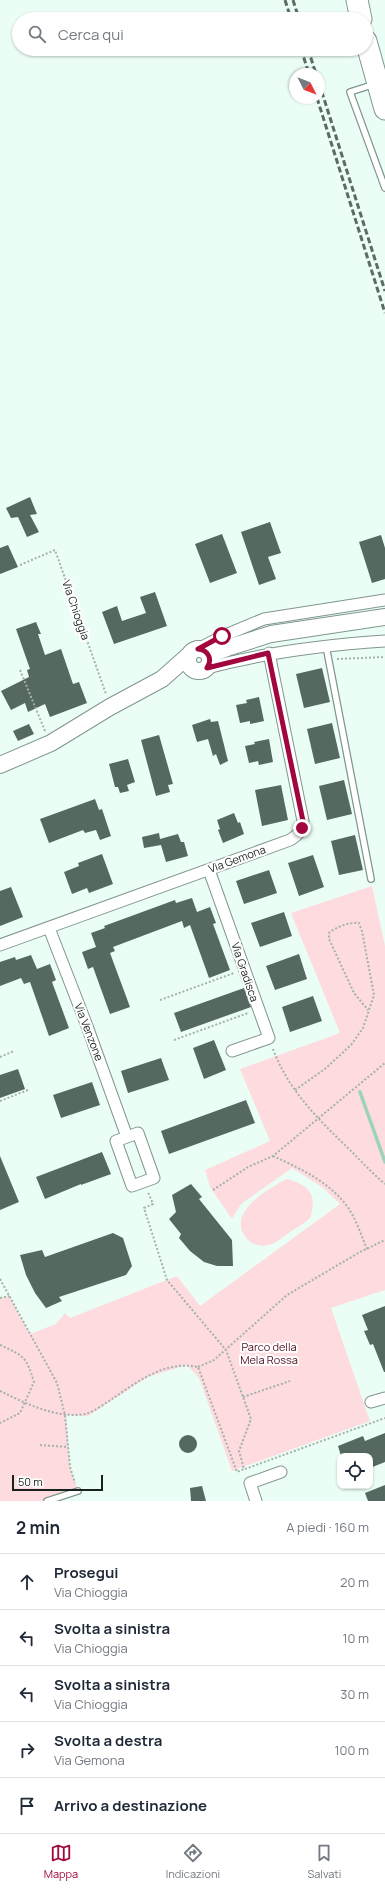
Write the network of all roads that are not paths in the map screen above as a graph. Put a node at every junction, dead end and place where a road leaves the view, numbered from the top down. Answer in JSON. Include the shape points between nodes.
{"nodes":[{"id":1,"x":357,"y":0,"type":"edge"},
{"id":2,"x":360,"y":12,"type":"edge"},
{"id":3,"x":370,"y":56,"type":"edge"},
{"id":4,"x":377,"y":83,"type":"junction"},
{"id":5,"x":385,"y":109,"type":"edge"},
{"id":6,"x":385,"y":188,"type":"edge"},
{"id":7,"x":385,"y":600,"type":"edge"},
{"id":8,"x":385,"y":617,"type":"edge"},
{"id":9,"x":385,"y":641,"type":"edge"},
{"id":10,"x":326,"y":646,"type":"junction"},
{"id":11,"x":268,"y":653,"type":"junction"},
{"id":12,"x":200,"y":660,"type":"junction"},
{"id":13,"x":0,"y":765,"type":"edge"},
{"id":14,"x":209,"y":870,"type":"junction"},
{"id":15,"x":372,"y":879,"type":"dead end"},
{"id":16,"x":49,"y":928,"type":"junction"},
{"id":17,"x":0,"y":945,"type":"edge"},
{"id":18,"x":232,"y":1051,"type":"dead end"},
{"id":19,"x":127,"y":1137,"type":"junction"},
{"id":20,"x":385,"y":1398,"type":"edge"},
{"id":21,"x":371,"y":1402,"type":"dead end"},
{"id":22,"x":281,"y":1472,"type":"dead end"},
{"id":23,"x":78,"y":1491,"type":"road end"},
{"id":24,"x":47,"y":1501,"type":"edge"},
{"id":25,"x":256,"y":1501,"type":"edge"}],
"edges":[{"from":1,"to":2,"type":"highway"},
{"from":3,"to":4,"type":"highway"},
{"from":4,"to":5,"type":"highway"},
{"from":4,"to":6,"type":"lane","via":[[350,92]]},
{"from":7,"to":12,"type":"street","via":[[264,619],[222,636]]},
{"from":8,"to":12,"type":"street","via":[[271,634]]},
{"from":9,"to":10,"type":"street"},
{"from":10,"to":11,"type":"street"},
{"from":10,"to":15,"type":"lane"},
{"from":11,"to":12,"type":"street"},
{"from":11,"to":14,"type":"street","name":"Via Gemona","via":[[303,821],[302,828],[298,835],[290,840]]},
{"from":12,"to":13,"type":"street","via":[[110,707],[51,744]]},
{"from":14,"to":16,"type":"street","name":"Via Gemona"},
{"from":14,"to":18,"type":"street","name":"Via Gradisca","via":[[269,1038]]},
{"from":16,"to":17,"type":"street","name":"Via Gemona"},
{"from":16,"to":19,"type":"street","name":"Via Venzone"},
{"from":19,"to":19,"type":"street","via":[[116,1141],[132,1186],[149,1180],[138,1133]]},
{"from":20,"to":21,"type":"street"},
{"from":22,"to":25,"type":"street","via":[[250,1483]]},
{"from":23,"to":24,"type":"lane"}]}
